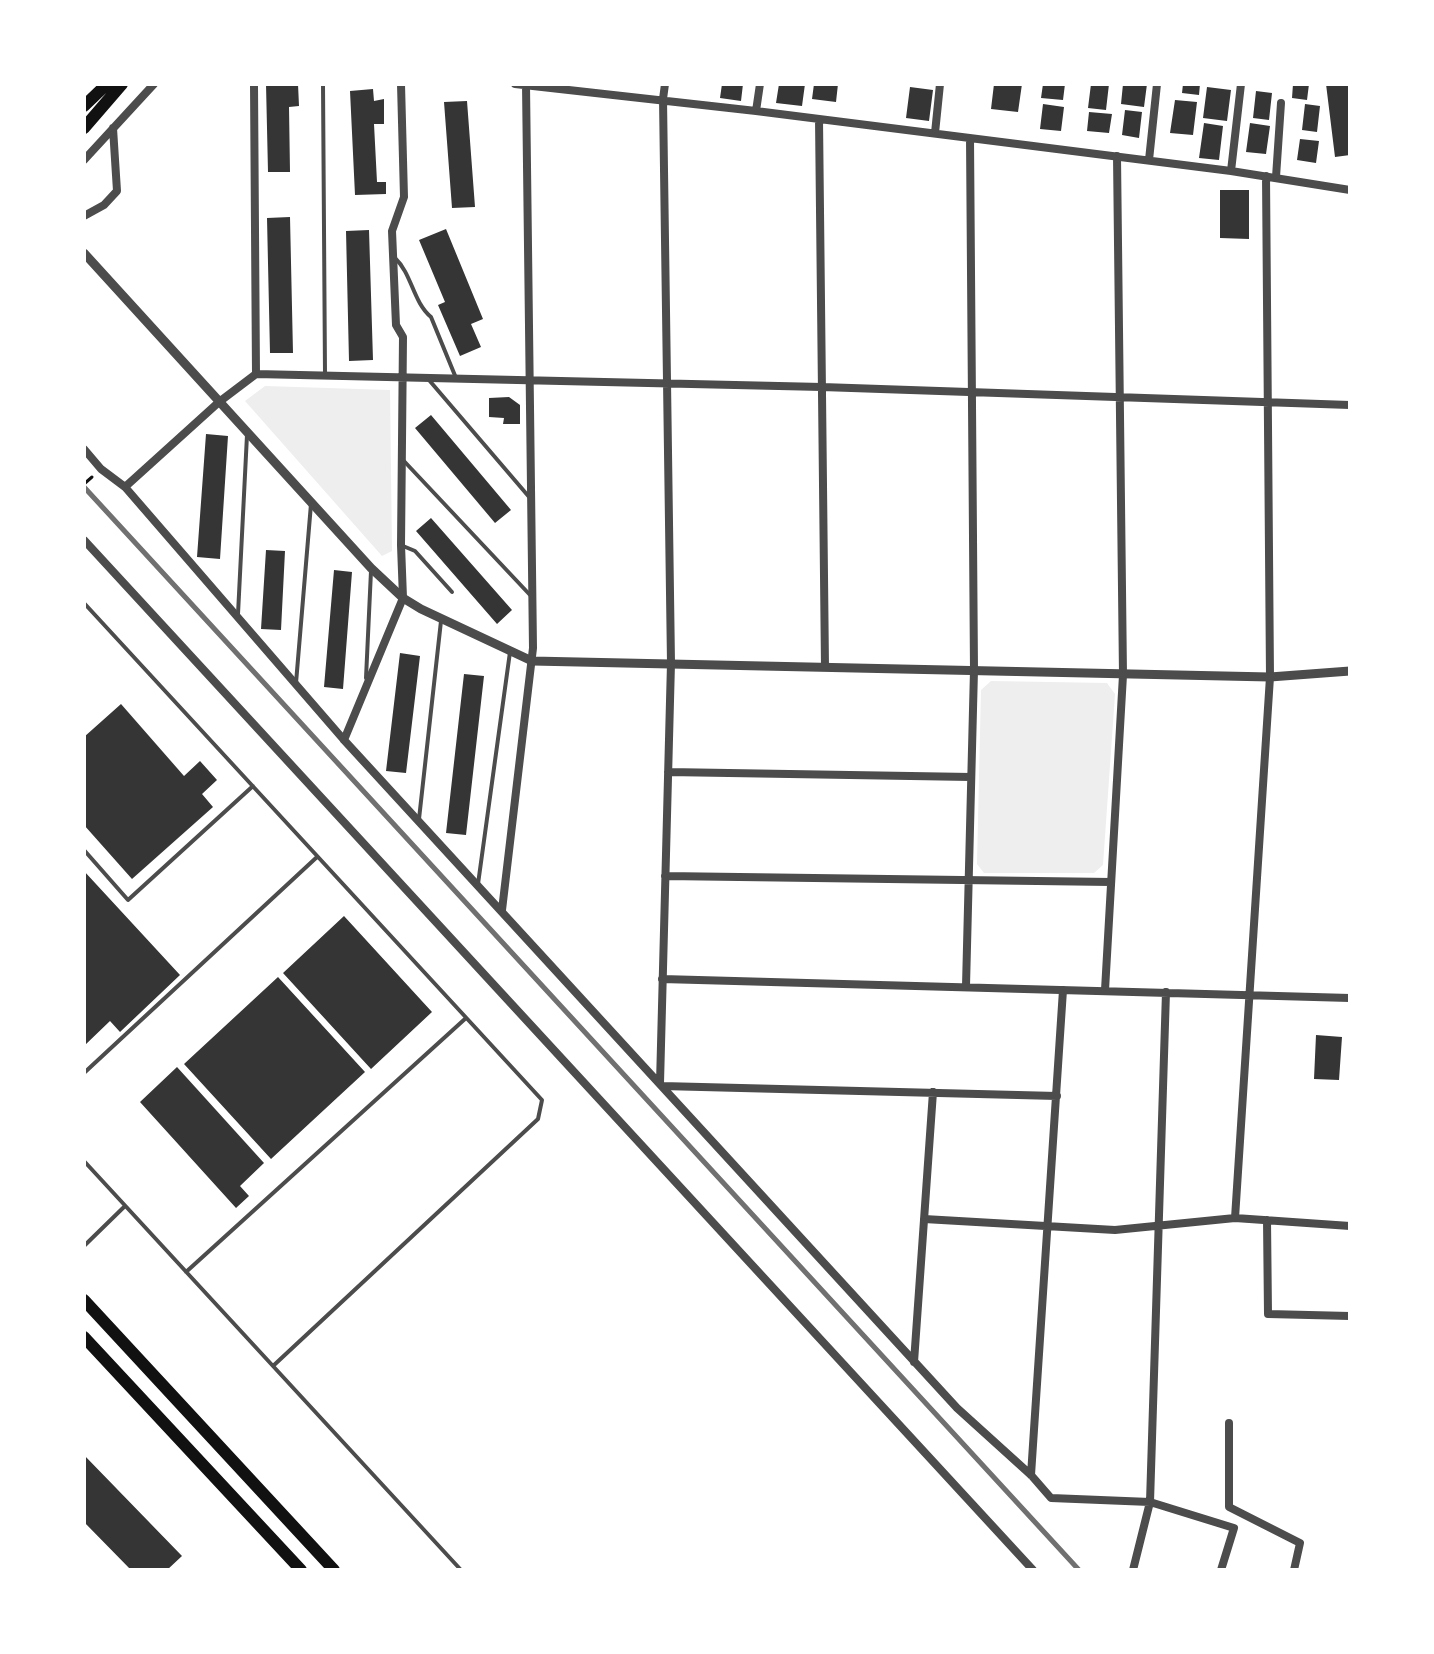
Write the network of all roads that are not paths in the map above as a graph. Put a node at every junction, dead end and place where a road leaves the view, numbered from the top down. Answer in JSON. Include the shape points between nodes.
{"nodes":[{"id":1,"x":107,"y":84,"type":"edge"},
{"id":2,"x":122,"y":84,"type":"edge"},
{"id":3,"x":154,"y":84,"type":"edge"},
{"id":4,"x":254,"y":84,"type":"edge"},
{"id":5,"x":323,"y":84,"type":"edge"},
{"id":6,"x":401,"y":84,"type":"edge"},
{"id":7,"x":515,"y":84,"type":"edge"},
{"id":8,"x":665,"y":84,"type":"edge"},
{"id":9,"x":760,"y":84,"type":"edge"},
{"id":10,"x":940,"y":84,"type":"edge"},
{"id":11,"x":1157,"y":84,"type":"edge"},
{"id":12,"x":1241,"y":84,"type":"edge"},
{"id":13,"x":526,"y":85,"type":"edge"},
{"id":14,"x":663,"y":99,"type":"junction"},
{"id":15,"x":1281,"y":103,"type":"dead end"},
{"id":16,"x":84,"y":106,"type":"edge"},
{"id":17,"x":756,"y":111,"type":"junction"},
{"id":18,"x":819,"y":119,"type":"junction"},
{"id":19,"x":84,"y":128,"type":"edge"},
{"id":20,"x":113,"y":128,"type":"junction"},
{"id":21,"x":935,"y":133,"type":"junction"},
{"id":22,"x":970,"y":138,"type":"junction"},
{"id":23,"x":1117,"y":156,"type":"junction"},
{"id":24,"x":84,"y":160,"type":"edge"},
{"id":25,"x":1149,"y":160,"type":"junction"},
{"id":26,"x":1231,"y":171,"type":"junction"},
{"id":27,"x":1271,"y":176,"type":"junction"},
{"id":28,"x":1350,"y":190,"type":"edge"},
{"id":29,"x":84,"y":216,"type":"edge"},
{"id":30,"x":84,"y":253,"type":"edge"},
{"id":31,"x":393,"y":257,"type":"junction"},
{"id":32,"x":256,"y":374,"type":"junction"},
{"id":33,"x":325,"y":376,"type":"junction"},
{"id":34,"x":402,"y":378,"type":"junction"},
{"id":35,"x":428,"y":379,"type":"junction"},
{"id":36,"x":456,"y":379,"type":"junction"},
{"id":37,"x":530,"y":381,"type":"junction"},
{"id":38,"x":666,"y":385,"type":"junction"},
{"id":39,"x":822,"y":387,"type":"junction"},
{"id":40,"x":973,"y":393,"type":"junction"},
{"id":41,"x":1121,"y":398,"type":"junction"},
{"id":42,"x":219,"y":402,"type":"junction"},
{"id":43,"x":1267,"y":404,"type":"junction"},
{"id":44,"x":1350,"y":405,"type":"edge"},
{"id":45,"x":247,"y":433,"type":"junction"},
{"id":46,"x":84,"y":449,"type":"edge"},
{"id":47,"x":401,"y":458,"type":"junction"},
{"id":48,"x":125,"y":487,"type":"junction"},
{"id":49,"x":531,"y":499,"type":"junction"},
{"id":50,"x":311,"y":502,"type":"junction"},
{"id":51,"x":84,"y":540,"type":"edge"},
{"id":52,"x":401,"y":545,"type":"junction"},
{"id":53,"x":371,"y":568,"type":"junction"},
{"id":54,"x":452,"y":592,"type":"dead end"},
{"id":55,"x":532,"y":597,"type":"junction"},
{"id":56,"x":403,"y":598,"type":"junction"},
{"id":57,"x":84,"y":603,"type":"edge"},
{"id":58,"x":238,"y":618,"type":"junction"},
{"id":59,"x":442,"y":619,"type":"junction"},
{"id":60,"x":511,"y":650,"type":"junction"},
{"id":61,"x":532,"y":661,"type":"junction"},
{"id":62,"x":671,"y":663,"type":"junction"},
{"id":63,"x":825,"y":667,"type":"junction"},
{"id":64,"x":974,"y":670,"type":"junction"},
{"id":65,"x":1350,"y":671,"type":"edge"},
{"id":66,"x":1123,"y":675,"type":"junction"},
{"id":67,"x":1270,"y":677,"type":"junction"},
{"id":68,"x":296,"y":685,"type":"junction"},
{"id":69,"x":366,"y":688,"type":"junction"},
{"id":70,"x":344,"y":740,"type":"junction"},
{"id":71,"x":668,"y":772,"type":"junction"},
{"id":72,"x":971,"y":777,"type":"junction"},
{"id":73,"x":253,"y":786,"type":"junction"},
{"id":74,"x":419,"y":821,"type":"junction"},
{"id":75,"x":84,"y":850,"type":"edge"},
{"id":76,"x":317,"y":856,"type":"junction"},
{"id":77,"x":665,"y":876,"type":"junction"},
{"id":78,"x":969,"y":880,"type":"junction"},
{"id":79,"x":1111,"y":882,"type":"junction"},
{"id":80,"x":478,"y":884,"type":"junction"},
{"id":81,"x":502,"y":910,"type":"junction"},
{"id":82,"x":662,"y":979,"type":"junction"},
{"id":83,"x":966,"y":986,"type":"junction"},
{"id":84,"x":1063,"y":990,"type":"junction"},
{"id":85,"x":1105,"y":990,"type":"junction"},
{"id":86,"x":1166,"y":992,"type":"junction"},
{"id":87,"x":1249,"y":994,"type":"junction"},
{"id":88,"x":1350,"y":998,"type":"edge"},
{"id":89,"x":466,"y":1018,"type":"junction"},
{"id":90,"x":84,"y":1073,"type":"edge"},
{"id":91,"x":662,"y":1086,"type":"junction"},
{"id":92,"x":933,"y":1092,"type":"junction"},
{"id":93,"x":1057,"y":1096,"type":"junction"},
{"id":94,"x":84,"y":1161,"type":"edge"},
{"id":95,"x":125,"y":1206,"type":"junction"},
{"id":96,"x":1235,"y":1218,"type":"junction"},
{"id":97,"x":924,"y":1219,"type":"junction"},
{"id":98,"x":1267,"y":1220,"type":"junction"},
{"id":99,"x":1048,"y":1225,"type":"junction"},
{"id":100,"x":1159,"y":1225,"type":"junction"},
{"id":101,"x":1350,"y":1226,"type":"edge"},
{"id":102,"x":84,"y":1246,"type":"edge"},
{"id":103,"x":186,"y":1272,"type":"junction"},
{"id":104,"x":84,"y":1300,"type":"edge"},
{"id":105,"x":1350,"y":1316,"type":"edge"},
{"id":106,"x":84,"y":1337,"type":"edge"},
{"id":107,"x":914,"y":1362,"type":"junction"},
{"id":108,"x":273,"y":1366,"type":"junction"},
{"id":109,"x":1229,"y":1423,"type":"dead end"},
{"id":110,"x":1031,"y":1475,"type":"junction"},
{"id":111,"x":1150,"y":1502,"type":"junction"},
{"id":112,"x":301,"y":1570,"type":"edge"},
{"id":113,"x":334,"y":1570,"type":"edge"},
{"id":114,"x":461,"y":1570,"type":"edge"},
{"id":115,"x":1033,"y":1570,"type":"edge"},
{"id":116,"x":1133,"y":1570,"type":"edge"},
{"id":117,"x":1221,"y":1570,"type":"edge"},
{"id":118,"x":1294,"y":1570,"type":"edge"}],
"edges":[{"from":1,"to":16,"type":"highway"},
{"from":2,"to":19,"type":"highway"},
{"from":3,"to":20,"type":"street"},
{"from":4,"to":32,"type":"street"},
{"from":5,"to":33,"type":"lane"},
{"from":6,"to":31,"type":"street","via":[[404,197],[392,231]]},
{"from":7,"to":13,"type":"street"},
{"from":8,"to":14,"type":"street"},
{"from":9,"to":17,"type":"street"},
{"from":10,"to":21,"type":"street"},
{"from":11,"to":25,"type":"street"},
{"from":12,"to":26,"type":"street"},
{"from":13,"to":14,"type":"street"},
{"from":13,"to":37,"type":"street"},
{"from":14,"to":17,"type":"street"},
{"from":14,"to":38,"type":"street"},
{"from":15,"to":27,"type":"street"},
{"from":17,"to":18,"type":"street"},
{"from":18,"to":21,"type":"street"},
{"from":18,"to":39,"type":"street"},
{"from":20,"to":24,"type":"street"},
{"from":20,"to":29,"type":"street","via":[[117,191]]},
{"from":21,"to":22,"type":"street"},
{"from":22,"to":23,"type":"street"},
{"from":22,"to":40,"type":"street"},
{"from":23,"to":25,"type":"street"},
{"from":23,"to":41,"type":"street"},
{"from":25,"to":26,"type":"street"},
{"from":26,"to":27,"type":"street"},
{"from":27,"to":28,"type":"street"},
{"from":27,"to":43,"type":"street"},
{"from":30,"to":42,"type":"street"},
{"from":31,"to":34,"type":"street","via":[[396,325],[403,337]]},
{"from":31,"to":36,"type":"lane","via":[[431,317]]},
{"from":32,"to":33,"type":"street"},
{"from":32,"to":42,"type":"street"},
{"from":33,"to":34,"type":"street"},
{"from":34,"to":35,"type":"street"},
{"from":34,"to":47,"type":"street"},
{"from":35,"to":36,"type":"street"},
{"from":35,"to":49,"type":"lane"},
{"from":36,"to":37,"type":"street"},
{"from":37,"to":38,"type":"street"},
{"from":37,"to":49,"type":"street"},
{"from":38,"to":39,"type":"street"},
{"from":38,"to":62,"type":"street"},
{"from":39,"to":40,"type":"street"},
{"from":39,"to":63,"type":"street"},
{"from":40,"to":41,"type":"street"},
{"from":40,"to":64,"type":"street"},
{"from":41,"to":43,"type":"street"},
{"from":41,"to":66,"type":"street"},
{"from":42,"to":45,"type":"street"},
{"from":42,"to":48,"type":"street"},
{"from":43,"to":44,"type":"street"},
{"from":43,"to":67,"type":"street"},
{"from":45,"to":50,"type":"street"},
{"from":45,"to":58,"type":"lane"},
{"from":46,"to":48,"type":"street"},
{"from":47,"to":52,"type":"street"},
{"from":47,"to":55,"type":"lane"},
{"from":48,"to":58,"type":"street"},
{"from":49,"to":55,"type":"street"},
{"from":50,"to":53,"type":"street"},
{"from":50,"to":68,"type":"lane"},
{"from":51,"to":115,"type":"street"},
{"from":52,"to":54,"type":"lane","via":[[415,551]]},
{"from":52,"to":56,"type":"street"},
{"from":53,"to":56,"type":"street"},
{"from":53,"to":69,"type":"lane"},
{"from":55,"to":61,"type":"street"},
{"from":56,"to":59,"type":"street"},
{"from":56,"to":69,"type":"street"},
{"from":57,"to":73,"type":"lane"},
{"from":58,"to":68,"type":"street"},
{"from":59,"to":60,"type":"street"},
{"from":59,"to":74,"type":"lane"},
{"from":60,"to":61,"type":"street"},
{"from":60,"to":80,"type":"lane"},
{"from":61,"to":62,"type":"street"},
{"from":61,"to":81,"type":"street"},
{"from":62,"to":63,"type":"street"},
{"from":62,"to":71,"type":"street"},
{"from":63,"to":64,"type":"street"},
{"from":64,"to":66,"type":"street"},
{"from":64,"to":72,"type":"street"},
{"from":65,"to":67,"type":"street"},
{"from":66,"to":67,"type":"street"},
{"from":66,"to":79,"type":"street"},
{"from":67,"to":87,"type":"street"},
{"from":68,"to":70,"type":"street"},
{"from":69,"to":70,"type":"street"},
{"from":70,"to":74,"type":"street"},
{"from":71,"to":72,"type":"street"},
{"from":71,"to":77,"type":"street"},
{"from":72,"to":78,"type":"street"},
{"from":73,"to":75,"type":"lane","via":[[128,900]]},
{"from":73,"to":76,"type":"lane"},
{"from":74,"to":80,"type":"street"},
{"from":76,"to":89,"type":"lane"},
{"from":76,"to":90,"type":"lane"},
{"from":77,"to":78,"type":"street"},
{"from":77,"to":82,"type":"street"},
{"from":78,"to":79,"type":"street"},
{"from":78,"to":83,"type":"street"},
{"from":79,"to":85,"type":"street"},
{"from":80,"to":81,"type":"street"},
{"from":81,"to":91,"type":"street"},
{"from":82,"to":83,"type":"street"},
{"from":82,"to":91,"type":"street"},
{"from":83,"to":84,"type":"street"},
{"from":84,"to":85,"type":"street"},
{"from":84,"to":93,"type":"street"},
{"from":85,"to":86,"type":"street"},
{"from":86,"to":87,"type":"street"},
{"from":86,"to":100,"type":"street"},
{"from":87,"to":88,"type":"street"},
{"from":87,"to":96,"type":"street"},
{"from":89,"to":103,"type":"lane"},
{"from":89,"to":108,"type":"lane","via":[[542,1100],[538,1119]]},
{"from":91,"to":92,"type":"street"},
{"from":91,"to":107,"type":"street"},
{"from":92,"to":93,"type":"street"},
{"from":92,"to":97,"type":"street"},
{"from":93,"to":99,"type":"street"},
{"from":94,"to":95,"type":"lane"},
{"from":95,"to":102,"type":"lane"},
{"from":95,"to":103,"type":"lane"},
{"from":96,"to":98,"type":"street"},
{"from":96,"to":100,"type":"street"},
{"from":97,"to":99,"type":"street"},
{"from":97,"to":107,"type":"street"},
{"from":98,"to":101,"type":"street"},
{"from":98,"to":105,"type":"street","via":[[1268,1314]]},
{"from":99,"to":100,"type":"street","via":[[1115,1230]]},
{"from":99,"to":110,"type":"street"},
{"from":100,"to":111,"type":"street"},
{"from":103,"to":108,"type":"lane"},
{"from":104,"to":113,"type":"highway"},
{"from":106,"to":112,"type":"highway"},
{"from":107,"to":110,"type":"street"},
{"from":108,"to":114,"type":"lane"},
{"from":109,"to":118,"type":"street","via":[[1229,1507],[1300,1543]]},
{"from":110,"to":111,"type":"street","via":[[1051,1498]]},
{"from":111,"to":116,"type":"street"},
{"from":111,"to":117,"type":"street","via":[[1234,1528]]}]}
